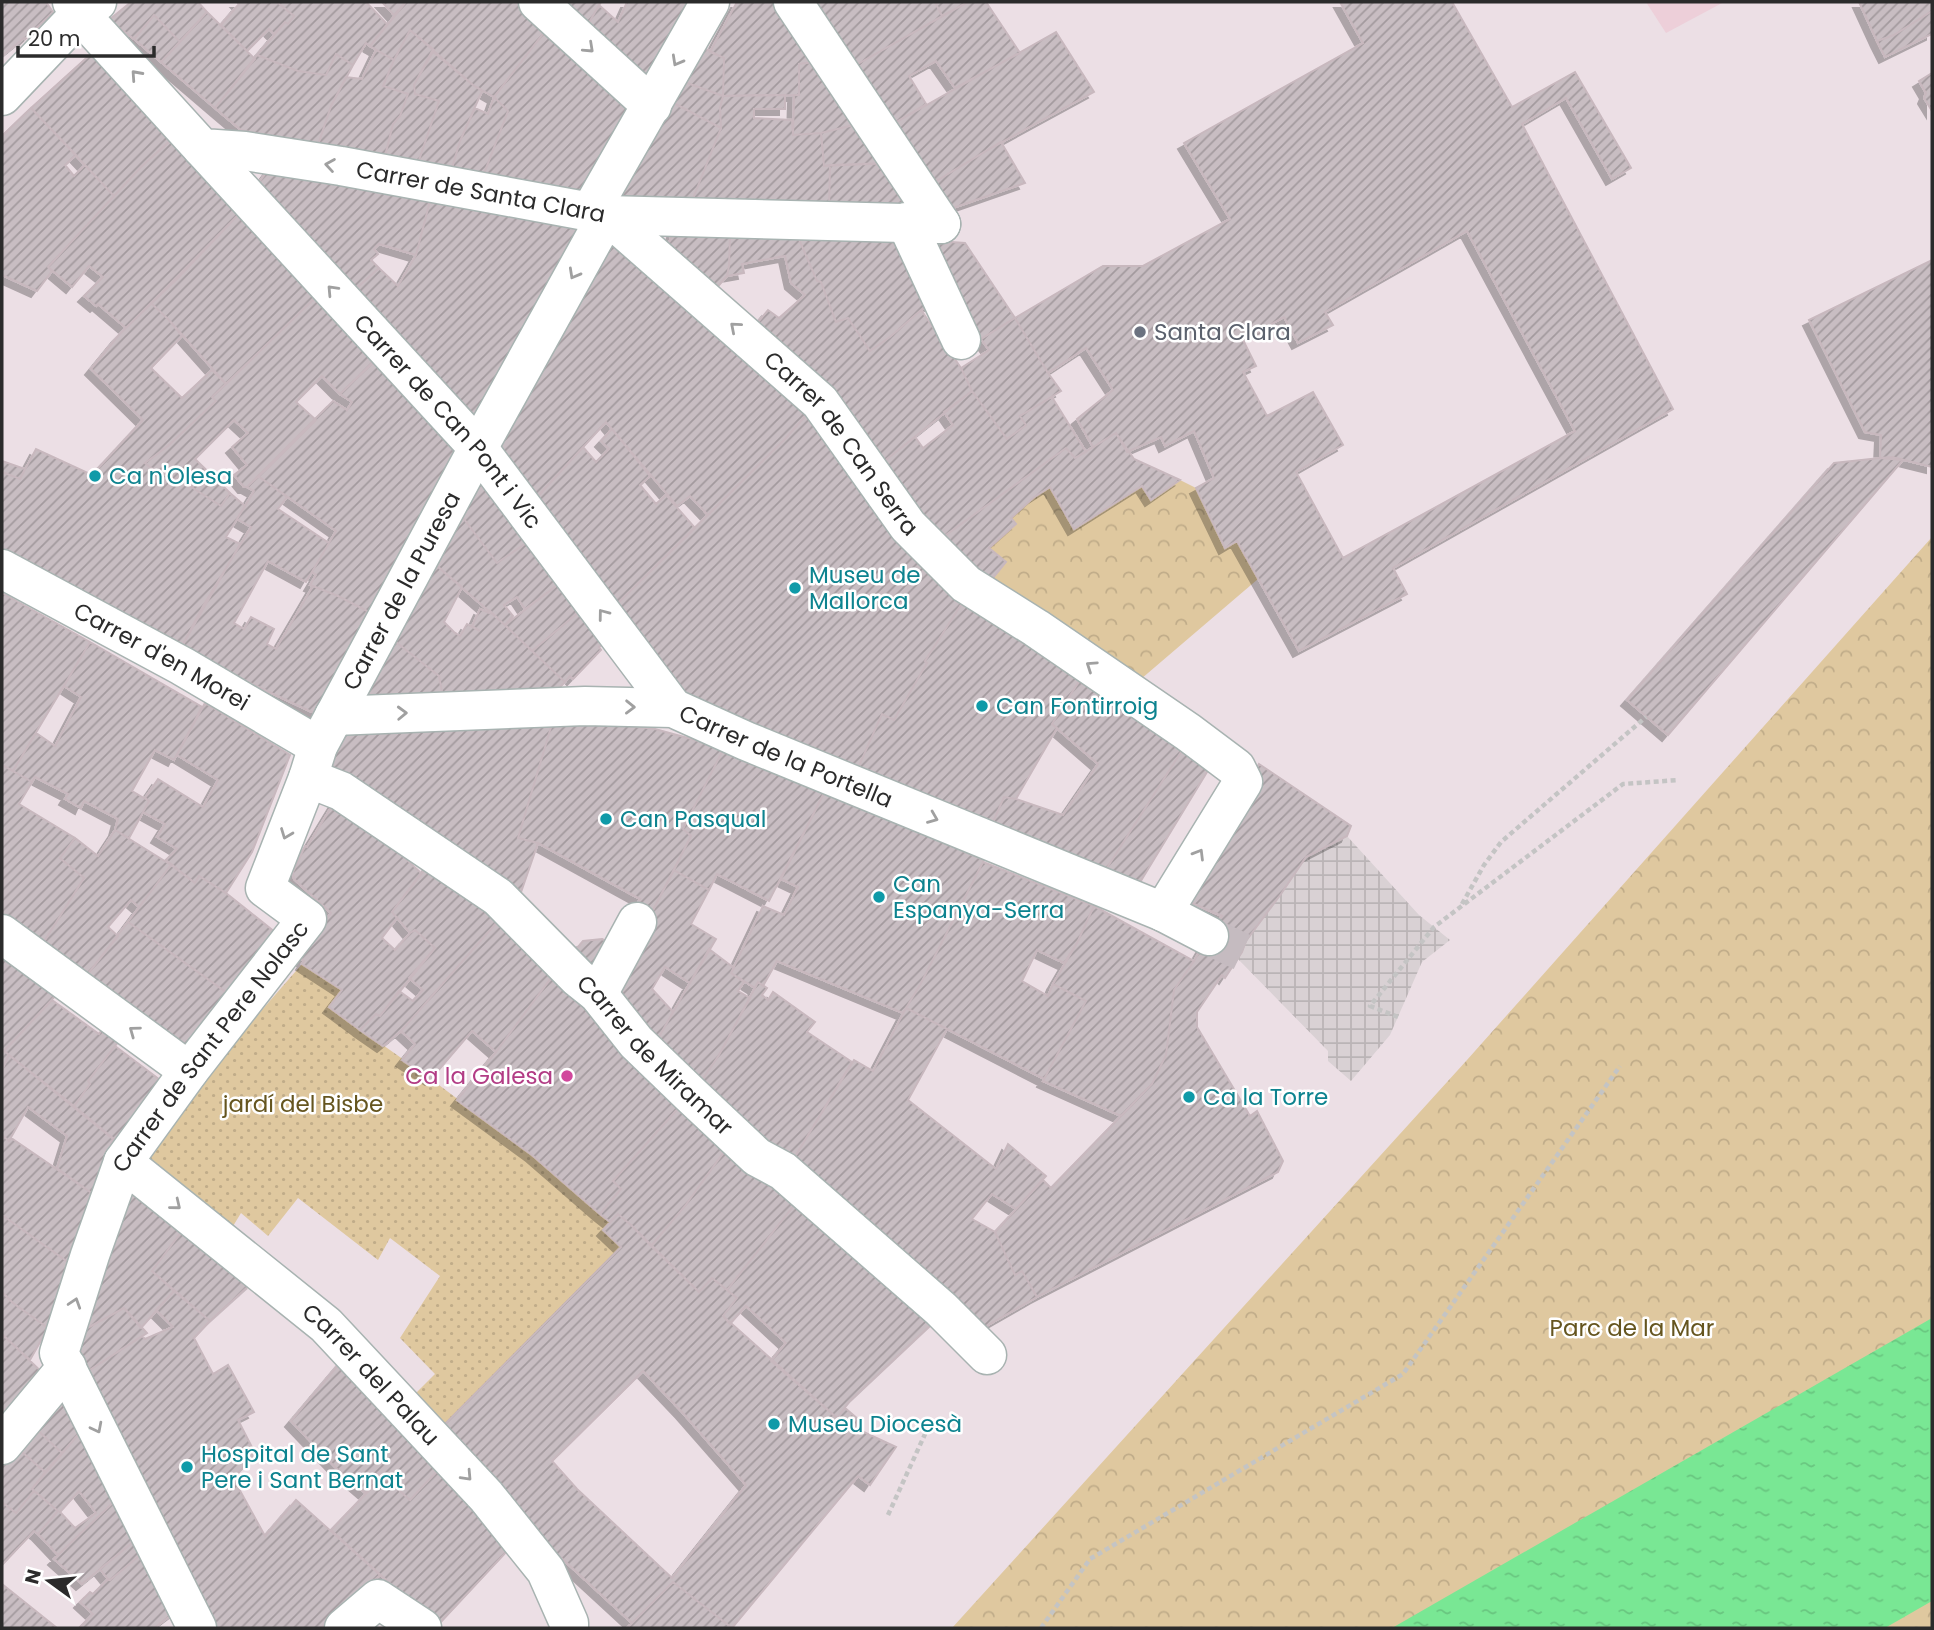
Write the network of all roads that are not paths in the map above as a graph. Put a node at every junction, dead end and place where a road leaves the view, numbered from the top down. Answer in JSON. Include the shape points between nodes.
{"nodes":[{"id":1,"x":538,"y":2,"type":"edge"},
{"id":2,"x":710,"y":2,"type":"edge"},
{"id":3,"x":793,"y":2,"type":"edge"},
{"id":4,"x":83,"y":5,"type":"edge"},
{"id":5,"x":2,"y":96,"type":"edge"},
{"id":6,"x":652,"y":106,"type":"junction"},
{"id":7,"x":202,"y":148,"type":"junction"},
{"id":8,"x":598,"y":213,"type":"junction"},
{"id":9,"x":924,"y":223,"type":"junction"},
{"id":10,"x":961,"y":341,"type":"dead end"},
{"id":11,"x":478,"y":448,"type":"junction"},
{"id":12,"x":2,"y":569,"type":"edge"},
{"id":13,"x":673,"y":708,"type":"junction"},
{"id":14,"x":320,"y":747,"type":"junction"},
{"id":15,"x":1163,"y":912,"type":"junction"},
{"id":16,"x":637,"y":922,"type":"dead end"},
{"id":17,"x":2,"y":934,"type":"edge"},
{"id":18,"x":1209,"y":936,"type":"tunnel mouth"},
{"id":19,"x":598,"y":994,"type":"junction"},
{"id":20,"x":189,"y":1072,"type":"junction"},
{"id":21,"x":123,"y":1162,"type":"junction"},
{"id":22,"x":987,"y":1355,"type":"dead end"},
{"id":23,"x":66,"y":1367,"type":"junction"},
{"id":24,"x":2,"y":1445,"type":"edge"},
{"id":25,"x":197,"y":1628,"type":"edge"},
{"id":26,"x":345,"y":1628,"type":"edge"},
{"id":27,"x":422,"y":1628,"type":"edge"},
{"id":28,"x":569,"y":1628,"type":"edge"}],
"edges":[{"from":1,"to":6,"type":"street","one_way":true},
{"from":2,"to":6,"type":"street","name":"Carrer de la Puresa","one_way":true},
{"from":3,"to":9,"type":"street"},
{"from":4,"to":5,"type":"street"},
{"from":7,"to":4,"type":"street","one_way":true},
{"from":6,"to":8,"type":"street","name":"Carrer de la Puresa"},
{"from":8,"to":7,"type":"street","name":"Carrer de Santa Clara","one_way":true,"via":[[341,166]]},
{"from":11,"to":7,"type":"street","name":"Carrer de Can Pont i Vic","one_way":true},
{"from":8,"to":9,"type":"street","name":"Carrer de Santa Clara"},
{"from":8,"to":11,"type":"street","name":"Carrer de la Puresa","one_way":true},
{"from":15,"to":8,"type":"street","name":"Carrer de Can Serra","one_way":true,"via":[[1243,782],[1236,768],[966,584],[908,526],[820,402]]},
{"from":9,"to":10,"type":"street"},
{"from":13,"to":11,"type":"street","name":"Carrer de Can Pont i Vic","one_way":true},
{"from":11,"to":14,"type":"street","name":"Carrer de la Puresa"},
{"from":12,"to":14,"type":"street","name":"Carrer d'en Morei"},
{"from":14,"to":13,"type":"street","name":"Carrer de la Portella","one_way":true,"via":[[585,706]]},
{"from":13,"to":15,"type":"street","name":"Carrer de la Portella","one_way":true},
{"from":14,"to":19,"type":"street","name":"Carrer de Miramar","via":[[341,791],[498,897]]},
{"from":14,"to":20,"type":"street","name":"Carrer de Sant Pere Nolasc","one_way":true,"via":[[265,888],[307,919]]},
{"from":15,"to":18,"type":"street","name":"Carrer de la Portella"},
{"from":16,"to":19,"type":"street"},
{"from":20,"to":17,"type":"street","one_way":true},
{"from":19,"to":22,"type":"street","name":"Carrer de Miramar","via":[[636,1042],[757,1157],[783,1171]]},
{"from":20,"to":21,"type":"street","name":"Carrer de Sant Pere Nolasc"},
{"from":23,"to":21,"type":"street","name":"Carrer de Sant Pere Nolasc","one_way":true,"via":[[59,1353]]},
{"from":21,"to":28,"type":"street","name":"Carrer del Palau","one_way":true,"via":[[326,1325],[486,1496],[546,1571]]},
{"from":23,"to":24,"type":"street"},
{"from":23,"to":25,"type":"street","one_way":true},
{"from":26,"to":27,"type":"street","via":[[377,1599]]}]}
